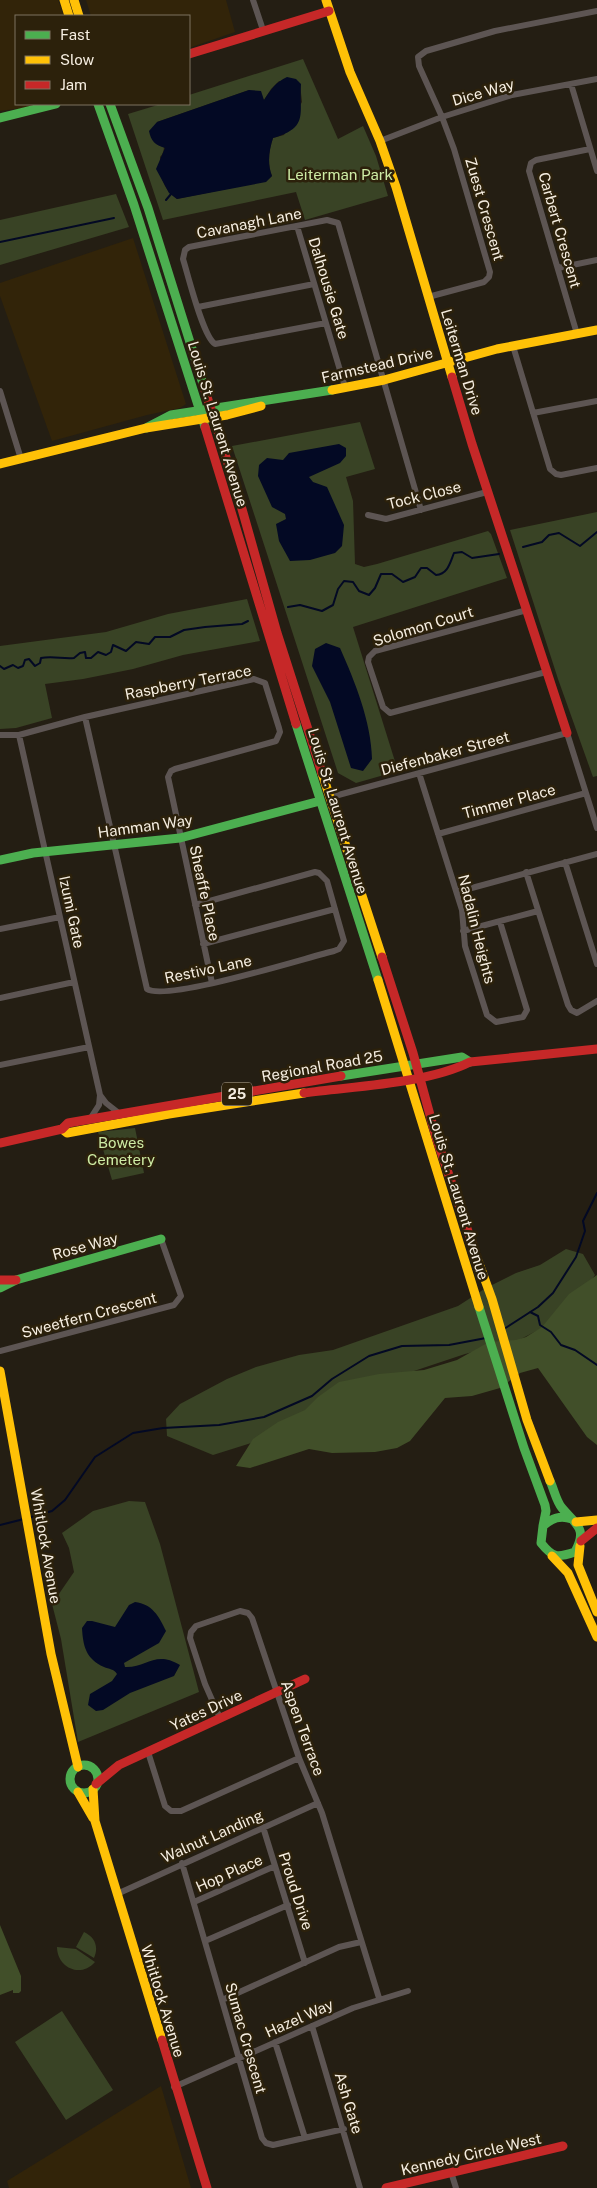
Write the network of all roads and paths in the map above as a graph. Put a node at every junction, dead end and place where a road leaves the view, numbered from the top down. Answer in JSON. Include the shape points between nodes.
{"nodes":[{"id":1,"x":64,"y":0,"type":"edge"},
{"id":2,"x":74,"y":0,"type":"edge"},
{"id":3,"x":253,"y":0,"type":"edge"},
{"id":4,"x":326,"y":0,"type":"edge"},
{"id":5,"x":329,"y":10,"type":"junction"},
{"id":6,"x":597,"y":11,"type":"edge"},
{"id":7,"x":69,"y":15,"type":"edge"},
{"id":8,"x":79,"y":15,"type":"edge"},
{"id":9,"x":262,"y":30,"type":"junction"},
{"id":10,"x":190,"y":54,"type":"edge"},
{"id":11,"x":597,"y":79,"type":"edge"},
{"id":12,"x":571,"y":84,"type":"junction"},
{"id":13,"x":52,"y":105,"type":"edge"},
{"id":14,"x":98,"y":105,"type":"edge"},
{"id":15,"x":110,"y":105,"type":"edge"},
{"id":16,"x":442,"y":116,"type":"junction"},
{"id":17,"x":0,"y":118,"type":"edge"},
{"id":18,"x":380,"y":142,"type":"junction"},
{"id":19,"x":590,"y":149,"type":"junction"},
{"id":20,"x":597,"y":172,"type":"edge"},
{"id":21,"x":297,"y":226,"type":"junction"},
{"id":22,"x":597,"y":260,"type":"edge"},
{"id":23,"x":558,"y":268,"type":"junction"},
{"id":24,"x":314,"y":284,"type":"junction"},
{"id":25,"x":428,"y":297,"type":"junction"},
{"id":26,"x":198,"y":307,"type":"junction"},
{"id":27,"x":326,"y":323,"type":"junction"},
{"id":28,"x":597,"y":330,"type":"edge"},
{"id":29,"x":577,"y":334,"type":"junction"},
{"id":30,"x":514,"y":346,"type":"junction"},
{"id":31,"x":448,"y":363,"type":"junction"},
{"id":32,"x":384,"y":380,"type":"junction"},
{"id":33,"x":345,"y":387,"type":"junction"},
{"id":34,"x":0,"y":391,"type":"edge"},
{"id":35,"x":597,"y":401,"type":"edge"},
{"id":36,"x":211,"y":413,"type":"junction"},
{"id":37,"x":533,"y":413,"type":"junction"},
{"id":38,"x":201,"y":414,"type":"junction"},
{"id":39,"x":21,"y":460,"type":"junction"},
{"id":40,"x":0,"y":464,"type":"edge"},
{"id":41,"x":597,"y":468,"type":"edge"},
{"id":42,"x":487,"y":492,"type":"junction"},
{"id":43,"x":422,"y":510,"type":"junction"},
{"id":44,"x":368,"y":515,"type":"dead end"},
{"id":45,"x":527,"y":610,"type":"junction"},
{"id":46,"x":546,"y":672,"type":"junction"},
{"id":47,"x":85,"y":717,"type":"junction"},
{"id":48,"x":567,"y":733,"type":"junction"},
{"id":49,"x":0,"y":735,"type":"edge"},
{"id":50,"x":19,"y":735,"type":"junction"},
{"id":51,"x":419,"y":773,"type":"junction"},
{"id":52,"x":586,"y":793,"type":"junction"},
{"id":53,"x":331,"y":798,"type":"junction"},
{"id":54,"x":320,"y":801,"type":"junction"},
{"id":55,"x":597,"y":828,"type":"edge"},
{"id":56,"x":438,"y":834,"type":"junction"},
{"id":57,"x":180,"y":838,"type":"junction"},
{"id":58,"x":113,"y":845,"type":"junction"},
{"id":59,"x":46,"y":852,"type":"junction"},
{"id":60,"x":597,"y":854,"type":"edge"},
{"id":61,"x":0,"y":860,"type":"edge"},
{"id":62,"x":565,"y":862,"type":"junction"},
{"id":63,"x":526,"y":872,"type":"junction"},
{"id":64,"x":457,"y":892,"type":"junction"},
{"id":65,"x":194,"y":905,"type":"junction"},
{"id":66,"x":335,"y":908,"type":"junction"},
{"id":67,"x":538,"y":911,"type":"junction"},
{"id":68,"x":60,"y":917,"type":"junction"},
{"id":69,"x":500,"y":922,"type":"junction"},
{"id":70,"x":0,"y":929,"type":"edge"},
{"id":71,"x":463,"y":931,"type":"junction"},
{"id":72,"x":203,"y":944,"type":"junction"},
{"id":73,"x":597,"y":964,"type":"edge"},
{"id":74,"x":74,"y":982,"type":"junction"},
{"id":75,"x":212,"y":983,"type":"junction"},
{"id":76,"x":0,"y":998,"type":"edge"},
{"id":77,"x":597,"y":1001,"type":"edge"},
{"id":78,"x":89,"y":1046,"type":"junction"},
{"id":79,"x":597,"y":1049,"type":"edge"},
{"id":80,"x":470,"y":1062,"type":"junction"},
{"id":81,"x":415,"y":1063,"type":"junction"},
{"id":82,"x":0,"y":1065,"type":"edge"},
{"id":83,"x":405,"y":1066,"type":"junction"},
{"id":84,"x":419,"y":1077,"type":"junction"},
{"id":85,"x":409,"y":1078,"type":"junction"},
{"id":86,"x":100,"y":1095,"type":"junction"},
{"id":87,"x":120,"y":1114,"type":"junction"},
{"id":88,"x":89,"y":1120,"type":"junction"},
{"id":89,"x":62,"y":1129,"type":"junction"},
{"id":90,"x":0,"y":1142,"type":"edge"},
{"id":91,"x":161,"y":1239,"type":"joint"},
{"id":92,"x":0,"y":1280,"type":"edge"},
{"id":93,"x":16,"y":1280,"type":"junction"},
{"id":94,"x":0,"y":1288,"type":"edge"},
{"id":95,"x":0,"y":1351,"type":"edge"},
{"id":96,"x":0,"y":1372,"type":"edge"},
{"id":97,"x":574,"y":1520,"type":"junction"},
{"id":98,"x":597,"y":1520,"type":"edge"},
{"id":99,"x":543,"y":1526,"type":"junction"},
{"id":100,"x":597,"y":1528,"type":"edge"},
{"id":101,"x":581,"y":1542,"type":"junction"},
{"id":102,"x":550,"y":1554,"type":"junction"},
{"id":103,"x":597,"y":1612,"type":"edge"},
{"id":104,"x":597,"y":1637,"type":"edge"},
{"id":105,"x":305,"y":1679,"type":"dead end"},
{"id":106,"x":276,"y":1692,"type":"junction"},
{"id":107,"x":220,"y":1718,"type":"junction"},
{"id":108,"x":148,"y":1752,"type":"junction"},
{"id":109,"x":299,"y":1758,"type":"junction"},
{"id":110,"x":119,"y":1765,"type":"junction"},
{"id":111,"x":86,"y":1767,"type":"junction"},
{"id":112,"x":95,"y":1787,"type":"junction"},
{"id":113,"x":78,"y":1792,"type":"junction"},
{"id":114,"x":318,"y":1803,"type":"junction"},
{"id":115,"x":95,"y":1820,"type":"junction"},
{"id":116,"x":263,"y":1827,"type":"junction"},
{"id":117,"x":182,"y":1863,"type":"junction"},
{"id":118,"x":275,"y":1866,"type":"junction"},
{"id":119,"x":117,"y":1894,"type":"junction"},
{"id":120,"x":194,"y":1902,"type":"junction"},
{"id":121,"x":288,"y":1905,"type":"junction"},
{"id":122,"x":205,"y":1941,"type":"junction"},
{"id":123,"x":361,"y":1942,"type":"junction"},
{"id":124,"x":306,"y":1963,"type":"junction"},
{"id":125,"x":408,"y":1991,"type":"dead end"},
{"id":126,"x":379,"y":1998,"type":"junction"},
{"id":127,"x":222,"y":2000,"type":"junction"},
{"id":128,"x":312,"y":2026,"type":"junction"},
{"id":129,"x":275,"y":2042,"type":"junction"},
{"id":130,"x":238,"y":2059,"type":"junction"},
{"id":131,"x":174,"y":2087,"type":"junction"},
{"id":132,"x":344,"y":2129,"type":"junction"},
{"id":133,"x":305,"y":2138,"type":"junction"},
{"id":134,"x":563,"y":2146,"type":"dead end"},
{"id":135,"x":451,"y":2172,"type":"junction"},
{"id":136,"x":207,"y":2188,"type":"edge"},
{"id":137,"x":360,"y":2188,"type":"edge"},
{"id":138,"x":386,"y":2188,"type":"edge"},
{"id":139,"x":456,"y":2188,"type":"edge"}],
"edges":[{"from":1,"to":7,"type":"main road"},
{"from":2,"to":8,"type":"main road"},
{"from":3,"to":9,"type":"street"},
{"from":4,"to":5,"type":"main road","name":"Leiterman Drive"},
{"from":5,"to":9,"type":"main road"},
{"from":5,"to":18,"type":"main road","name":"Leiterman Drive","via":[[350,72]]},
{"from":6,"to":16,"type":"street","name":"Zuest Crescent","via":[[496,31],[422,53],[418,57],[419,66]]},
{"from":9,"to":10,"type":"main road"},
{"from":11,"to":12,"type":"street","name":"Dice Way"},
{"from":12,"to":16,"type":"street","name":"Dice Way","via":[[512,95]]},
{"from":12,"to":19,"type":"street"},
{"from":13,"to":17,"type":"main road"},
{"from":14,"to":38,"type":"main road","name":"Louis St. Laurent Avenue"},
{"from":15,"to":36,"type":"main road","name":"Louis St. Laurent Avenue","via":[[148,208]]},
{"from":16,"to":18,"type":"street","name":"Dice Way"},
{"from":16,"to":25,"type":"street","name":"Zuest Crescent","via":[[490,272],[484,282]]},
{"from":18,"to":25,"type":"main road","name":"Leiterman Drive"},
{"from":19,"to":20,"type":"street"},
{"from":19,"to":23,"type":"street","name":"Carbert Crescent","via":[[536,160],[529,167]]},
{"from":21,"to":24,"type":"street","name":"Dalhousie Gate"},
{"from":21,"to":26,"type":"street","name":"Cavanagh Lane","via":[[185,250],[183,259]]},
{"from":21,"to":32,"type":"street","name":"Cavanagh Lane","via":[[332,220],[340,227]]},
{"from":22,"to":23,"type":"street"},
{"from":23,"to":29,"type":"street","name":"Carbert Crescent"},
{"from":24,"to":26,"type":"street"},
{"from":24,"to":27,"type":"street","name":"Dalhousie Gate"},
{"from":25,"to":31,"type":"main road","name":"Leiterman Drive"},
{"from":26,"to":27,"type":"street","name":"Cavanagh Lane","via":[[207,337],[215,344]]},
{"from":27,"to":33,"type":"street","name":"Dalhousie Gate"},
{"from":28,"to":29,"type":"main road","name":"Farmstead Drive"},
{"from":29,"to":30,"type":"main road","name":"Farmstead Drive"},
{"from":30,"to":31,"type":"main road","name":"Farmstead Drive"},
{"from":30,"to":37,"type":"street"},
{"from":31,"to":32,"type":"main road","name":"Farmstead Drive"},
{"from":31,"to":42,"type":"main road","name":"Leiterman Drive"},
{"from":32,"to":33,"type":"main road","name":"Farmstead Drive"},
{"from":32,"to":43,"type":"street"},
{"from":33,"to":36,"type":"main road","name":"Farmstead Drive","via":[[227,415]]},
{"from":34,"to":39,"type":"street"},
{"from":35,"to":37,"type":"street"},
{"from":36,"to":38,"type":"main road","name":"Farmstead Drive"},
{"from":36,"to":53,"type":"main road","name":"Louis St. Laurent Avenue"},
{"from":37,"to":41,"type":"street","via":[[553,472],[561,475]]},
{"from":38,"to":39,"type":"main road","name":"Farmstead Drive","via":[[171,415],[146,428]]},
{"from":38,"to":54,"type":"main road","name":"Louis St. Laurent Avenue"},
{"from":39,"to":40,"type":"main road","name":"Farmstead Drive"},
{"from":42,"to":43,"type":"street","name":"Tock Close"},
{"from":42,"to":45,"type":"main road","name":"Leiterman Drive"},
{"from":43,"to":44,"type":"street","name":"Tock Close","via":[[386,519]]},
{"from":45,"to":46,"type":"main road","name":"Leiterman Drive"},
{"from":45,"to":46,"type":"street","name":"Solomon Court","via":[[375,651],[368,662],[383,708],[390,713]]},
{"from":46,"to":48,"type":"main road","name":"Leiterman Drive"},
{"from":47,"to":50,"type":"street","name":"Raspberry Terrace"},
{"from":47,"to":57,"type":"street","name":"Raspberry Terrace","via":[[254,679],[265,683],[280,732],[276,741],[169,774],[167,780]]},
{"from":47,"to":58,"type":"street","name":"Restivo Lane"},
{"from":48,"to":51,"type":"street","name":"Diefenbaker Street"},
{"from":48,"to":52,"type":"street"},
{"from":49,"to":50,"type":"street","name":"Raspberry Terrace"},
{"from":50,"to":59,"type":"street","name":"Izumi Gate"},
{"from":51,"to":53,"type":"street","name":"Diefenbaker Street"},
{"from":51,"to":56,"type":"street","name":"Nadalin Heights"},
{"from":52,"to":55,"type":"street"},
{"from":52,"to":56,"type":"street","name":"Timmer Place"},
{"from":53,"to":81,"type":"main road","name":"Louis St. Laurent Avenue"},
{"from":54,"to":57,"type":"main road","name":"Hamman Way"},
{"from":54,"to":83,"type":"main road","name":"Louis St. Laurent Avenue"},
{"from":56,"to":64,"type":"street","name":"Nadalin Heights"},
{"from":57,"to":58,"type":"main road","name":"Hamman Way"},
{"from":57,"to":65,"type":"street","name":"Sheaffe Place"},
{"from":58,"to":59,"type":"main road","name":"Hamman Way"},
{"from":58,"to":75,"type":"street","name":"Restivo Lane","via":[[144,985],[158,992]]},
{"from":59,"to":61,"type":"main road","name":"Hamman Way"},
{"from":59,"to":68,"type":"street","name":"Izumi Gate"},
{"from":60,"to":62,"type":"street"},
{"from":62,"to":63,"type":"street"},
{"from":62,"to":73,"type":"street"},
{"from":63,"to":64,"type":"street"},
{"from":63,"to":67,"type":"street"},
{"from":64,"to":71,"type":"street","name":"Nadalin Heights"},
{"from":65,"to":66,"type":"street","name":"Restivo Lane","via":[[315,872],[325,878]]},
{"from":65,"to":72,"type":"street","name":"Sheaffe Place"},
{"from":66,"to":72,"type":"street"},
{"from":66,"to":75,"type":"street","name":"Restivo Lane","via":[[344,936],[339,949]]},
{"from":67,"to":69,"type":"street"},
{"from":67,"to":77,"type":"street","via":[[569,1008],[581,1012]]},
{"from":68,"to":70,"type":"street"},
{"from":68,"to":74,"type":"street","name":"Izumi Gate"},
{"from":69,"to":71,"type":"street"},
{"from":69,"to":71,"type":"street","name":"Nadalin Heights","via":[[527,1007],[525,1014],[518,1019],[496,1022],[488,1017]]},
{"from":72,"to":75,"type":"street","name":"Sheaffe Place"},
{"from":74,"to":76,"type":"street"},
{"from":74,"to":78,"type":"street","name":"Izumi Gate"},
{"from":78,"to":82,"type":"street"},
{"from":78,"to":86,"type":"street","name":"Izumi Gate"},
{"from":79,"to":80,"type":"main road","name":"Regional Road 25","number":"25"},
{"from":80,"to":81,"type":"main road","name":"Regional Road 25","number":"25","via":[[462,1057]]},
{"from":80,"to":84,"type":"main road","name":"Regional Road 25","number":"25","via":[[460,1068]]},
{"from":81,"to":83,"type":"main road","name":"Regional Road 25","number":"25"},
{"from":81,"to":84,"type":"main road","name":"Louis St. Laurent Avenue"},
{"from":83,"to":85,"type":"main road","name":"Louis St. Laurent Avenue"},
{"from":83,"to":87,"type":"main road","name":"Regional Road 25","number":"25"},
{"from":84,"to":85,"type":"main road","name":"Regional Road 25","number":"25"},
{"from":84,"to":97,"type":"main road","name":"Louis St. Laurent Avenue","via":[[527,1420],[560,1506]]},
{"from":85,"to":89,"type":"main road","name":"Regional Road 25","number":"25","via":[[181,1111],[67,1133]]},
{"from":85,"to":99,"type":"main road","name":"Louis St. Laurent Avenue","via":[[463,1258],[545,1505]]},
{"from":86,"to":87,"type":"street"},
{"from":86,"to":88,"type":"street","via":[[99,1105]]},
{"from":87,"to":88,"type":"main road","name":"Regional Road 25","number":"25"},
{"from":88,"to":89,"type":"main road","name":"Regional Road 25","number":"25","via":[[68,1123]]},
{"from":89,"to":90,"type":"main road","name":"Regional Road 25","number":"25"},
{"from":91,"to":93,"type":"main road","name":"Rose Way"},
{"from":91,"to":95,"type":"street","name":"Sweetfern Crescent","via":[[181,1296],[174,1305]]},
{"from":92,"to":93,"type":"main road","name":"Rose Way"},
{"from":93,"to":94,"type":"main road","name":"Rose Way"},
{"from":96,"to":111,"type":"main road","name":"Whitlock Avenue","via":[[51,1654],[68,1725]]},
{"from":97,"to":98,"type":"main road"},
{"from":97,"to":99,"type":"main road","via":[[559,1516]]},
{"from":97,"to":101,"type":"main road","via":[[581,1530]]},
{"from":99,"to":102,"type":"main road","via":[[541,1543]]},
{"from":100,"to":101,"type":"main road"},
{"from":101,"to":102,"type":"main road","via":[[575,1552],[566,1557]]},
{"from":101,"to":103,"type":"main road","via":[[578,1565]]},
{"from":102,"to":104,"type":"main road","via":[[568,1573]]},
{"from":105,"to":106,"type":"main road","name":"Yates Drive"},
{"from":106,"to":107,"type":"main road","name":"Yates Drive"},
{"from":106,"to":107,"type":"street","name":"Aspen Terrace","via":[[248,1613],[240,1611],[196,1626],[190,1638]]},
{"from":106,"to":109,"type":"street","name":"Aspen Terrace"},
{"from":107,"to":108,"type":"main road","name":"Yates Drive"},
{"from":108,"to":109,"type":"street","via":[[165,1806],[175,1812]]},
{"from":108,"to":110,"type":"main road","name":"Yates Drive"},
{"from":109,"to":114,"type":"street","name":"Aspen Terrace"},
{"from":110,"to":111,"type":"main road","name":"Yates Drive"},
{"from":110,"to":112,"type":"main road","name":"Yates Drive"},
{"from":111,"to":112,"type":"main road","via":[[97,1776]]},
{"from":111,"to":113,"type":"main road","via":[[72,1772],[70,1779]]},
{"from":112,"to":113,"type":"main road","via":[[86,1793]]},
{"from":112,"to":115,"type":"main road","name":"Whitlock Avenue"},
{"from":113,"to":115,"type":"main road","name":"Whitlock Avenue"},
{"from":114,"to":116,"type":"street","name":"Walnut Landing"},
{"from":114,"to":123,"type":"street","name":"Aspen Terrace"},
{"from":115,"to":119,"type":"main road","name":"Whitlock Avenue"},
{"from":116,"to":117,"type":"street","name":"Walnut Landing"},
{"from":116,"to":118,"type":"street","name":"Proud Drive"},
{"from":117,"to":119,"type":"street","name":"Walnut Landing"},
{"from":117,"to":120,"type":"street","name":"Sumac Crescent"},
{"from":118,"to":120,"type":"street","name":"Hop Place"},
{"from":118,"to":121,"type":"street","name":"Proud Drive"},
{"from":119,"to":131,"type":"main road","name":"Whitlock Avenue"},
{"from":120,"to":122,"type":"street","name":"Sumac Crescent"},
{"from":121,"to":122,"type":"street"},
{"from":121,"to":124,"type":"street","name":"Proud Drive"},
{"from":122,"to":127,"type":"street","name":"Sumac Crescent"},
{"from":123,"to":124,"type":"street","via":[[339,1947]]},
{"from":123,"to":126,"type":"street","name":"Aspen Terrace"},
{"from":124,"to":127,"type":"street"},
{"from":125,"to":126,"type":"street","name":"Hazel Way"},
{"from":126,"to":128,"type":"street","name":"Hazel Way"},
{"from":127,"to":130,"type":"street","name":"Sumac Crescent"},
{"from":128,"to":129,"type":"street","name":"Hazel Way"},
{"from":128,"to":132,"type":"street","name":"Ash Gate"},
{"from":129,"to":130,"type":"street","name":"Hazel Way"},
{"from":129,"to":133,"type":"street"},
{"from":130,"to":131,"type":"street","name":"Hazel Way"},
{"from":130,"to":133,"type":"street","name":"Sumac Crescent","via":[[266,2143],[273,2145]]},
{"from":131,"to":136,"type":"main road","name":"Whitlock Avenue"},
{"from":132,"to":133,"type":"street","name":"Sumac Crescent"},
{"from":132,"to":137,"type":"street","name":"Ash Gate"},
{"from":134,"to":135,"type":"main road","name":"Kennedy Circle West"},
{"from":135,"to":138,"type":"main road","name":"Kennedy Circle West"},
{"from":135,"to":139,"type":"street"}]}
